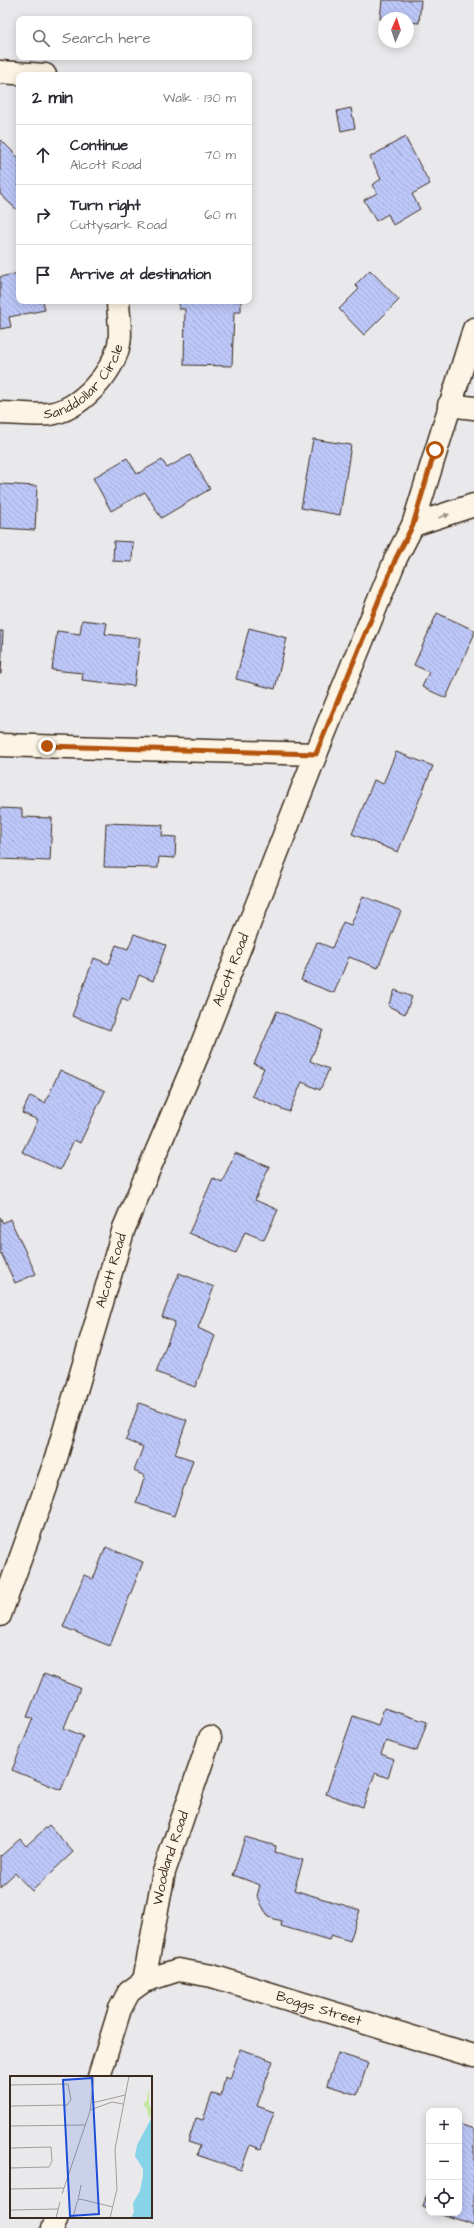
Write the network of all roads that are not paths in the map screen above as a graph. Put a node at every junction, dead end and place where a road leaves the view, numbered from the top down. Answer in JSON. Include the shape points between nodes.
{"nodes":[{"id":1,"x":0,"y":72,"type":"edge"},
{"id":2,"x":16,"y":73,"type":"edge"},
{"id":3,"x":118,"y":304,"type":"edge"},
{"id":4,"x":474,"y":329,"type":"edge"},
{"id":5,"x":449,"y":405,"type":"junction"},
{"id":6,"x":474,"y":408,"type":"edge"},
{"id":7,"x":0,"y":413,"type":"edge"},
{"id":8,"x":474,"y":505,"type":"edge"},
{"id":9,"x":413,"y":525,"type":"junction"},
{"id":10,"x":0,"y":745,"type":"edge"},
{"id":11,"x":316,"y":754,"type":"junction"},
{"id":12,"x":0,"y":1615,"type":"edge"},
{"id":13,"x":210,"y":1738,"type":"dead end"},
{"id":14,"x":153,"y":1977,"type":"junction"},
{"id":15,"x":474,"y":2056,"type":"edge"},
{"id":16,"x":100,"y":2076,"type":"edge"},
{"id":17,"x":57,"y":2218,"type":"edge"},
{"id":18,"x":53,"y":2228,"type":"edge"}],
"edges":[{"from":1,"to":2,"type":"street"},
{"from":3,"to":7,"type":"street","name":"Sanddollar Circle","via":[[120,342],[112,363],[91,391],[75,404],[50,414]]},
{"from":4,"to":5,"type":"street","name":"Alcott Road"},
{"from":5,"to":6,"type":"street"},
{"from":5,"to":9,"type":"street","name":"Alcott Road"},
{"from":9,"to":8,"type":"street","one_way":true},
{"from":9,"to":11,"type":"street","name":"Alcott Road","via":[[396,558]]},
{"from":10,"to":11,"type":"street"},
{"from":11,"to":12,"type":"street","name":"Alcott Road","via":[[201,1047],[124,1228],[54,1465]]},
{"from":13,"to":14,"type":"street","name":"Woodland Road","via":[[164,1872]]},
{"from":14,"to":15,"type":"street","name":"Boggs Street","via":[[178,1970],[212,1976]]},
{"from":14,"to":16,"type":"street","via":[[129,1992],[120,2009]]},
{"from":17,"to":18,"type":"street"}]}
